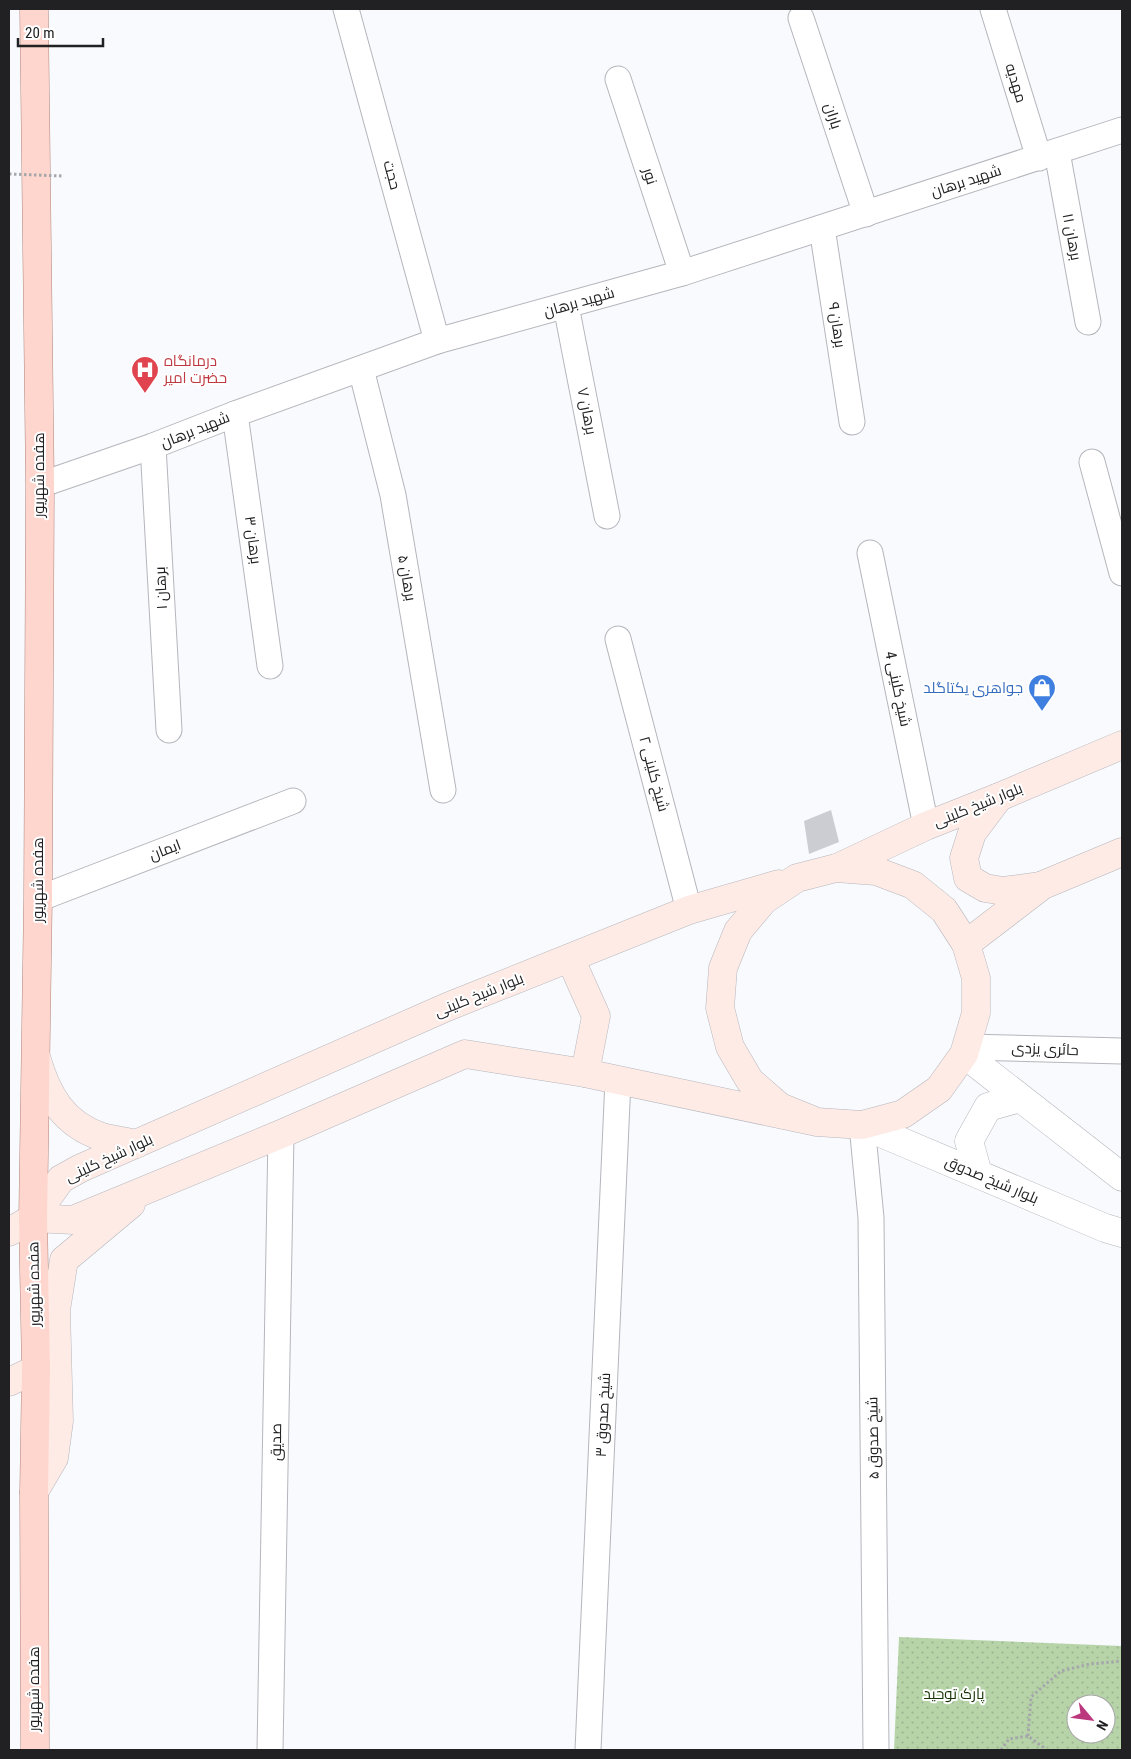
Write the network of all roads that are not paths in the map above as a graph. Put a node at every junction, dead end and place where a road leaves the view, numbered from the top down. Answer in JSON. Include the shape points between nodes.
{"nodes":[{"id":1,"x":34,"y":9,"type":"edge"},
{"id":2,"x":346,"y":9,"type":"edge"},
{"id":3,"x":993,"y":9,"type":"edge"},
{"id":4,"x":801,"y":18,"type":"dead end"},
{"id":5,"x":618,"y":79,"type":"dead end"},
{"id":6,"x":1122,"y":130,"type":"edge"},
{"id":7,"x":1048,"y":155,"type":"junction"},
{"id":8,"x":866,"y":214,"type":"junction"},
{"id":9,"x":822,"y":228,"type":"junction"},
{"id":10,"x":682,"y":274,"type":"junction"},
{"id":11,"x":566,"y":306,"type":"junction"},
{"id":12,"x":1088,"y":322,"type":"dead end"},
{"id":13,"x":437,"y":341,"type":"junction"},
{"id":14,"x":361,"y":369,"type":"junction"},
{"id":15,"x":235,"y":414,"type":"junction"},
{"id":16,"x":852,"y":422,"type":"dead end"},
{"id":17,"x":153,"y":446,"type":"junction"},
{"id":18,"x":1092,"y":462,"type":"dead end"},
{"id":19,"x":40,"y":485,"type":"junction"},
{"id":20,"x":607,"y":516,"type":"dead end"},
{"id":21,"x":870,"y":553,"type":"dead end"},
{"id":22,"x":1122,"y":573,"type":"edge"},
{"id":23,"x":618,"y":639,"type":"dead end"},
{"id":24,"x":270,"y":666,"type":"dead end"},
{"id":25,"x":169,"y":730,"type":"dead end"},
{"id":26,"x":1122,"y":745,"type":"edge"},
{"id":27,"x":443,"y":790,"type":"dead end"},
{"id":28,"x":999,"y":797,"type":"junction"},
{"id":29,"x":293,"y":801,"type":"dead end"},
{"id":30,"x":926,"y":826,"type":"junction"},
{"id":31,"x":1122,"y":852,"type":"edge"},
{"id":32,"x":836,"y":868,"type":"junction"},
{"id":33,"x":797,"y":878,"type":"junction"},
{"id":34,"x":1043,"y":885,"type":"junction"},
{"id":35,"x":38,"y":899,"type":"junction"},
{"id":36,"x":689,"y":910,"type":"junction"},
{"id":37,"x":966,"y":944,"type":"junction"},
{"id":38,"x":570,"y":958,"type":"junction"},
{"id":39,"x":965,"y":1051,"type":"junction"},
{"id":40,"x":1122,"y":1051,"type":"edge"},
{"id":41,"x":35,"y":1055,"type":"junction"},
{"id":42,"x":584,"y":1073,"type":"junction"},
{"id":43,"x":618,"y":1080,"type":"junction"},
{"id":44,"x":1020,"y":1098,"type":"junction"},
{"id":45,"x":817,"y":1122,"type":"junction"},
{"id":46,"x":862,"y":1125,"type":"junction"},
{"id":47,"x":282,"y":1134,"type":"junction"},
{"id":48,"x":136,"y":1144,"type":"junction"},
{"id":49,"x":978,"y":1174,"type":"junction"},
{"id":50,"x":1122,"y":1177,"type":"edge"},
{"id":51,"x":149,"y":1189,"type":"junction"},
{"id":52,"x":33,"y":1218,"type":"junction"},
{"id":53,"x":9,"y":1232,"type":"edge"},
{"id":54,"x":1122,"y":1233,"type":"edge"},
{"id":55,"x":36,"y":1369,"type":"junction"},
{"id":56,"x":9,"y":1382,"type":"edge"},
{"id":57,"x":34,"y":1492,"type":"junction"},
{"id":58,"x":35,"y":1750,"type":"edge"},
{"id":59,"x":270,"y":1750,"type":"edge"},
{"id":60,"x":588,"y":1750,"type":"edge"},
{"id":61,"x":876,"y":1750,"type":"edge"}],
"edges":[{"from":1,"to":19,"type":"main road","name":"هفده شهریور"},
{"from":2,"to":13,"type":"street","name":"حجت"},
{"from":3,"to":7,"type":"street","name":"مهدیه"},
{"from":4,"to":8,"type":"street","name":"باران"},
{"from":5,"to":10,"type":"street","name":"نور"},
{"from":6,"to":7,"type":"street","name":"شهید برهان"},
{"from":7,"to":8,"type":"street","name":"شهید برهان"},
{"from":7,"to":12,"type":"street","name":"برهان ۱۱"},
{"from":8,"to":9,"type":"street","name":"شهید برهان"},
{"from":9,"to":10,"type":"street","name":"شهید برهان"},
{"from":9,"to":16,"type":"street","name":"برهان ۹"},
{"from":10,"to":11,"type":"street","name":"شهید برهان"},
{"from":11,"to":13,"type":"street","name":"شهید برهان"},
{"from":11,"to":20,"type":"street","name":"برهان ۷"},
{"from":13,"to":14,"type":"street","name":"شهید برهان"},
{"from":14,"to":15,"type":"street","name":"شهید برهان"},
{"from":14,"to":27,"type":"street","name":"برهان ۵","via":[[392,495]]},
{"from":15,"to":17,"type":"street","name":"شهید برهان"},
{"from":15,"to":24,"type":"street","name":"برهان ۳"},
{"from":17,"to":19,"type":"street","name":"شهید برهان"},
{"from":17,"to":25,"type":"street","name":"برهان ۱"},
{"from":18,"to":22,"type":"street"},
{"from":19,"to":35,"type":"main road","name":"هفده شهریور"},
{"from":21,"to":30,"type":"street","name":"شیخ کلینی 4"},
{"from":23,"to":36,"type":"street","name":"شیخ کلینی ۲"},
{"from":26,"to":28,"type":"main road","name":"بلوار شیخ کلینی"},
{"from":28,"to":30,"type":"main road","name":"بلوار شیخ کلینی"},
{"from":28,"to":34,"type":"main road","via":[[972,833],[964,858],[968,878],[985,888],[1003,891]]},
{"from":29,"to":35,"type":"street","name":"ایمان"},
{"from":30,"to":32,"type":"main road","name":"بلوار شیخ کلینی"},
{"from":31,"to":34,"type":"main road"},
{"from":32,"to":33,"type":"main road","name":"بلوار شیخ کلینی"},
{"from":32,"to":37,"type":"main road","via":[[876,871],[913,885],[944,910]]},
{"from":33,"to":36,"type":"main road","name":"بلوار شیخ کلینی"},
{"from":33,"to":45,"type":"main road","via":[[764,900],[738,931],[723,968],[720,1008],[730,1047],[750,1081],[780,1107]]},
{"from":34,"to":37,"type":"main road"},
{"from":35,"to":41,"type":"main road","name":"هفده شهریور"},
{"from":36,"to":38,"type":"main road","name":"بلوار شیخ کلینی"},
{"from":37,"to":39,"type":"main road","via":[[976,978],[976,1013]]},
{"from":38,"to":42,"type":"main road","via":[[596,1016]]},
{"from":38,"to":48,"type":"main road","name":"بلوار شیخ کلینی","via":[[447,1007]]},
{"from":39,"to":40,"type":"street","name":"حائری یزدی"},
{"from":39,"to":44,"type":"street"},
{"from":39,"to":46,"type":"main road","via":[[938,1089],[903,1114]]},
{"from":41,"to":48,"type":"main road","via":[[42,1079],[55,1103],[75,1123],[102,1137]]},
{"from":41,"to":52,"type":"main road","name":"هفده شهریور"},
{"from":42,"to":43,"type":"main road"},
{"from":42,"to":47,"type":"main road","via":[[465,1054]]},
{"from":43,"to":45,"type":"main road"},
{"from":43,"to":60,"type":"street","name":"شیخ صدوق ۳"},
{"from":44,"to":49,"type":"street","via":[[988,1106],[969,1141]]},
{"from":44,"to":50,"type":"street"},
{"from":45,"to":46,"type":"main road"},
{"from":46,"to":49,"type":"street","name":"بلوار شیخ صدوق"},
{"from":46,"to":61,"type":"street","name":"شیخ صدوق ۵","via":[[871,1218]]},
{"from":47,"to":51,"type":"main road"},
{"from":47,"to":59,"type":"street","name":"صدیق"},
{"from":48,"to":52,"type":"main road","name":"بلوار شیخ کلینی","via":[[61,1179]]},
{"from":49,"to":54,"type":"street","name":"بلوار شیخ صدوق"},
{"from":51,"to":52,"type":"main road","via":[[73,1220]]},
{"from":51,"to":57,"type":"main road","via":[[64,1260],[56,1310],[59,1421],[54,1458]]},
{"from":52,"to":53,"type":"main road"},
{"from":52,"to":55,"type":"main road","name":"هفده شهریور"},
{"from":55,"to":56,"type":"main road"},
{"from":55,"to":57,"type":"main road","name":"هفده شهریور"},
{"from":57,"to":58,"type":"main road","name":"هفده شهریور"}]}
